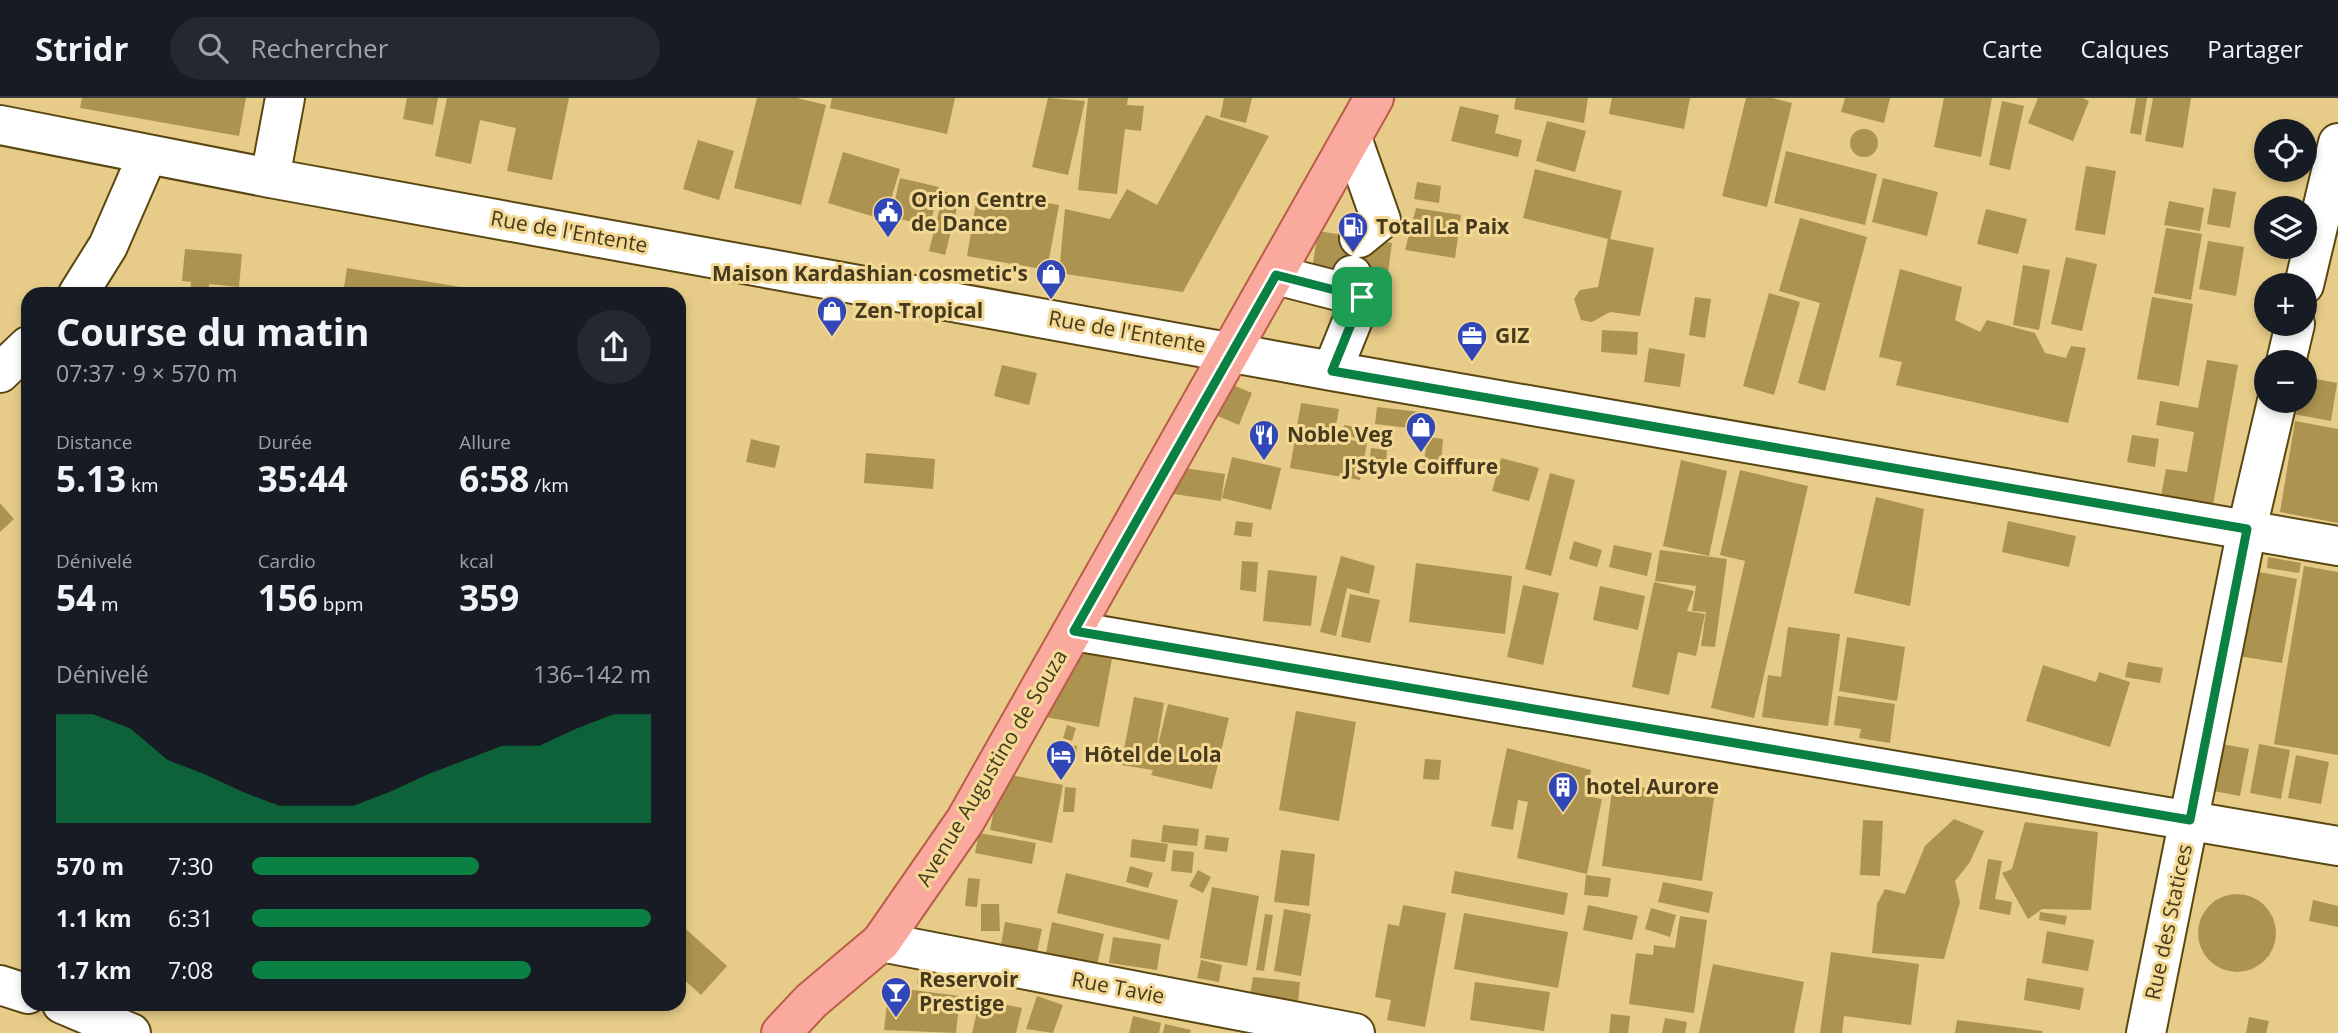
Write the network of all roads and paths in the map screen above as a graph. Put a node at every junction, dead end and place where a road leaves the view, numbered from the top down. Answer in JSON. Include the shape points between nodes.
{"nodes":[{"id":1,"x":285,"y":98,"type":"edge"},
{"id":2,"x":1374,"y":98,"type":"edge"},
{"id":3,"x":0,"y":125,"type":"edge"},
{"id":4,"x":1352,"y":138,"type":"junction"},
{"id":5,"x":2338,"y":143,"type":"edge"},
{"id":6,"x":148,"y":154,"type":"junction"},
{"id":7,"x":270,"y":178,"type":"junction"},
{"id":8,"x":1359,"y":238,"type":"dead end"},
{"id":9,"x":2307,"y":273,"type":"edge"},
{"id":10,"x":1276,"y":275,"type":"junction"},
{"id":11,"x":82,"y":287,"type":"edge"},
{"id":12,"x":1233,"y":351,"type":"junction"},
{"id":13,"x":21,"y":353,"type":"edge"},
{"id":14,"x":1332,"y":371,"type":"junction"},
{"id":15,"x":0,"y":373,"type":"edge"},
{"id":16,"x":2274,"y":413,"type":"edge"},
{"id":17,"x":2247,"y":529,"type":"junction"},
{"id":18,"x":2338,"y":546,"type":"edge"},
{"id":19,"x":1074,"y":631,"type":"junction"},
{"id":20,"x":2190,"y":820,"type":"junction"},
{"id":21,"x":2338,"y":846,"type":"edge"},
{"id":22,"x":874,"y":948,"type":"junction"},
{"id":23,"x":0,"y":985,"type":"edge"},
{"id":24,"x":21,"y":992,"type":"edge"},
{"id":25,"x":79,"y":1011,"type":"edge"},
{"id":26,"x":131,"y":1033,"type":"edge"},
{"id":27,"x":781,"y":1033,"type":"edge"},
{"id":28,"x":814,"y":1033,"type":"edge"},
{"id":29,"x":1355,"y":1033,"type":"edge"},
{"id":30,"x":2146,"y":1033,"type":"edge"}],
"edges":[{"from":1,"to":7,"type":"street"},
{"from":2,"to":4,"type":"main road","name":"Avenue Augustino de Souza"},
{"from":3,"to":6,"type":"street","name":"Rue de l'Entente"},
{"from":4,"to":8,"type":"street","via":[[1381,220]]},
{"from":4,"to":10,"type":"main road","name":"Avenue Augustino de Souza"},
{"from":5,"to":9,"type":"street"},
{"from":6,"to":7,"type":"street","name":"Rue de l'Entente"},
{"from":6,"to":11,"type":"street","via":[[108,246]]},
{"from":7,"to":12,"type":"street","name":"Rue de l'Entente"},
{"from":10,"to":12,"type":"main road","name":"Avenue Augustino de Souza"},
{"from":10,"to":14,"type":"street","via":[[1357,286]]},
{"from":12,"to":14,"type":"street","name":"Rue de l'Entente"},
{"from":12,"to":19,"type":"main road","name":"Avenue Augustino de Souza"},
{"from":13,"to":15,"type":"street"},
{"from":14,"to":17,"type":"street","name":"Rue de l'Entente"},
{"from":16,"to":17,"type":"street","name":"Rue des Statices"},
{"from":17,"to":18,"type":"street","name":"Rue de l'Entente"},
{"from":17,"to":20,"type":"street","name":"Rue des Statices"},
{"from":19,"to":20,"type":"street"},
{"from":19,"to":22,"type":"main road","name":"Avenue Augustino de Souza","via":[[965,821]]},
{"from":20,"to":21,"type":"street"},
{"from":20,"to":30,"type":"street","name":"Rue des Statices"},
{"from":22,"to":27,"type":"main road","name":"Avenue Augustino de Souza"},
{"from":22,"to":28,"type":"main road","name":"Avenue Augustino de Souza"},
{"from":22,"to":29,"type":"street","name":"Rue Tavie"},
{"from":23,"to":24,"type":"street"},
{"from":25,"to":26,"type":"street"}]}
